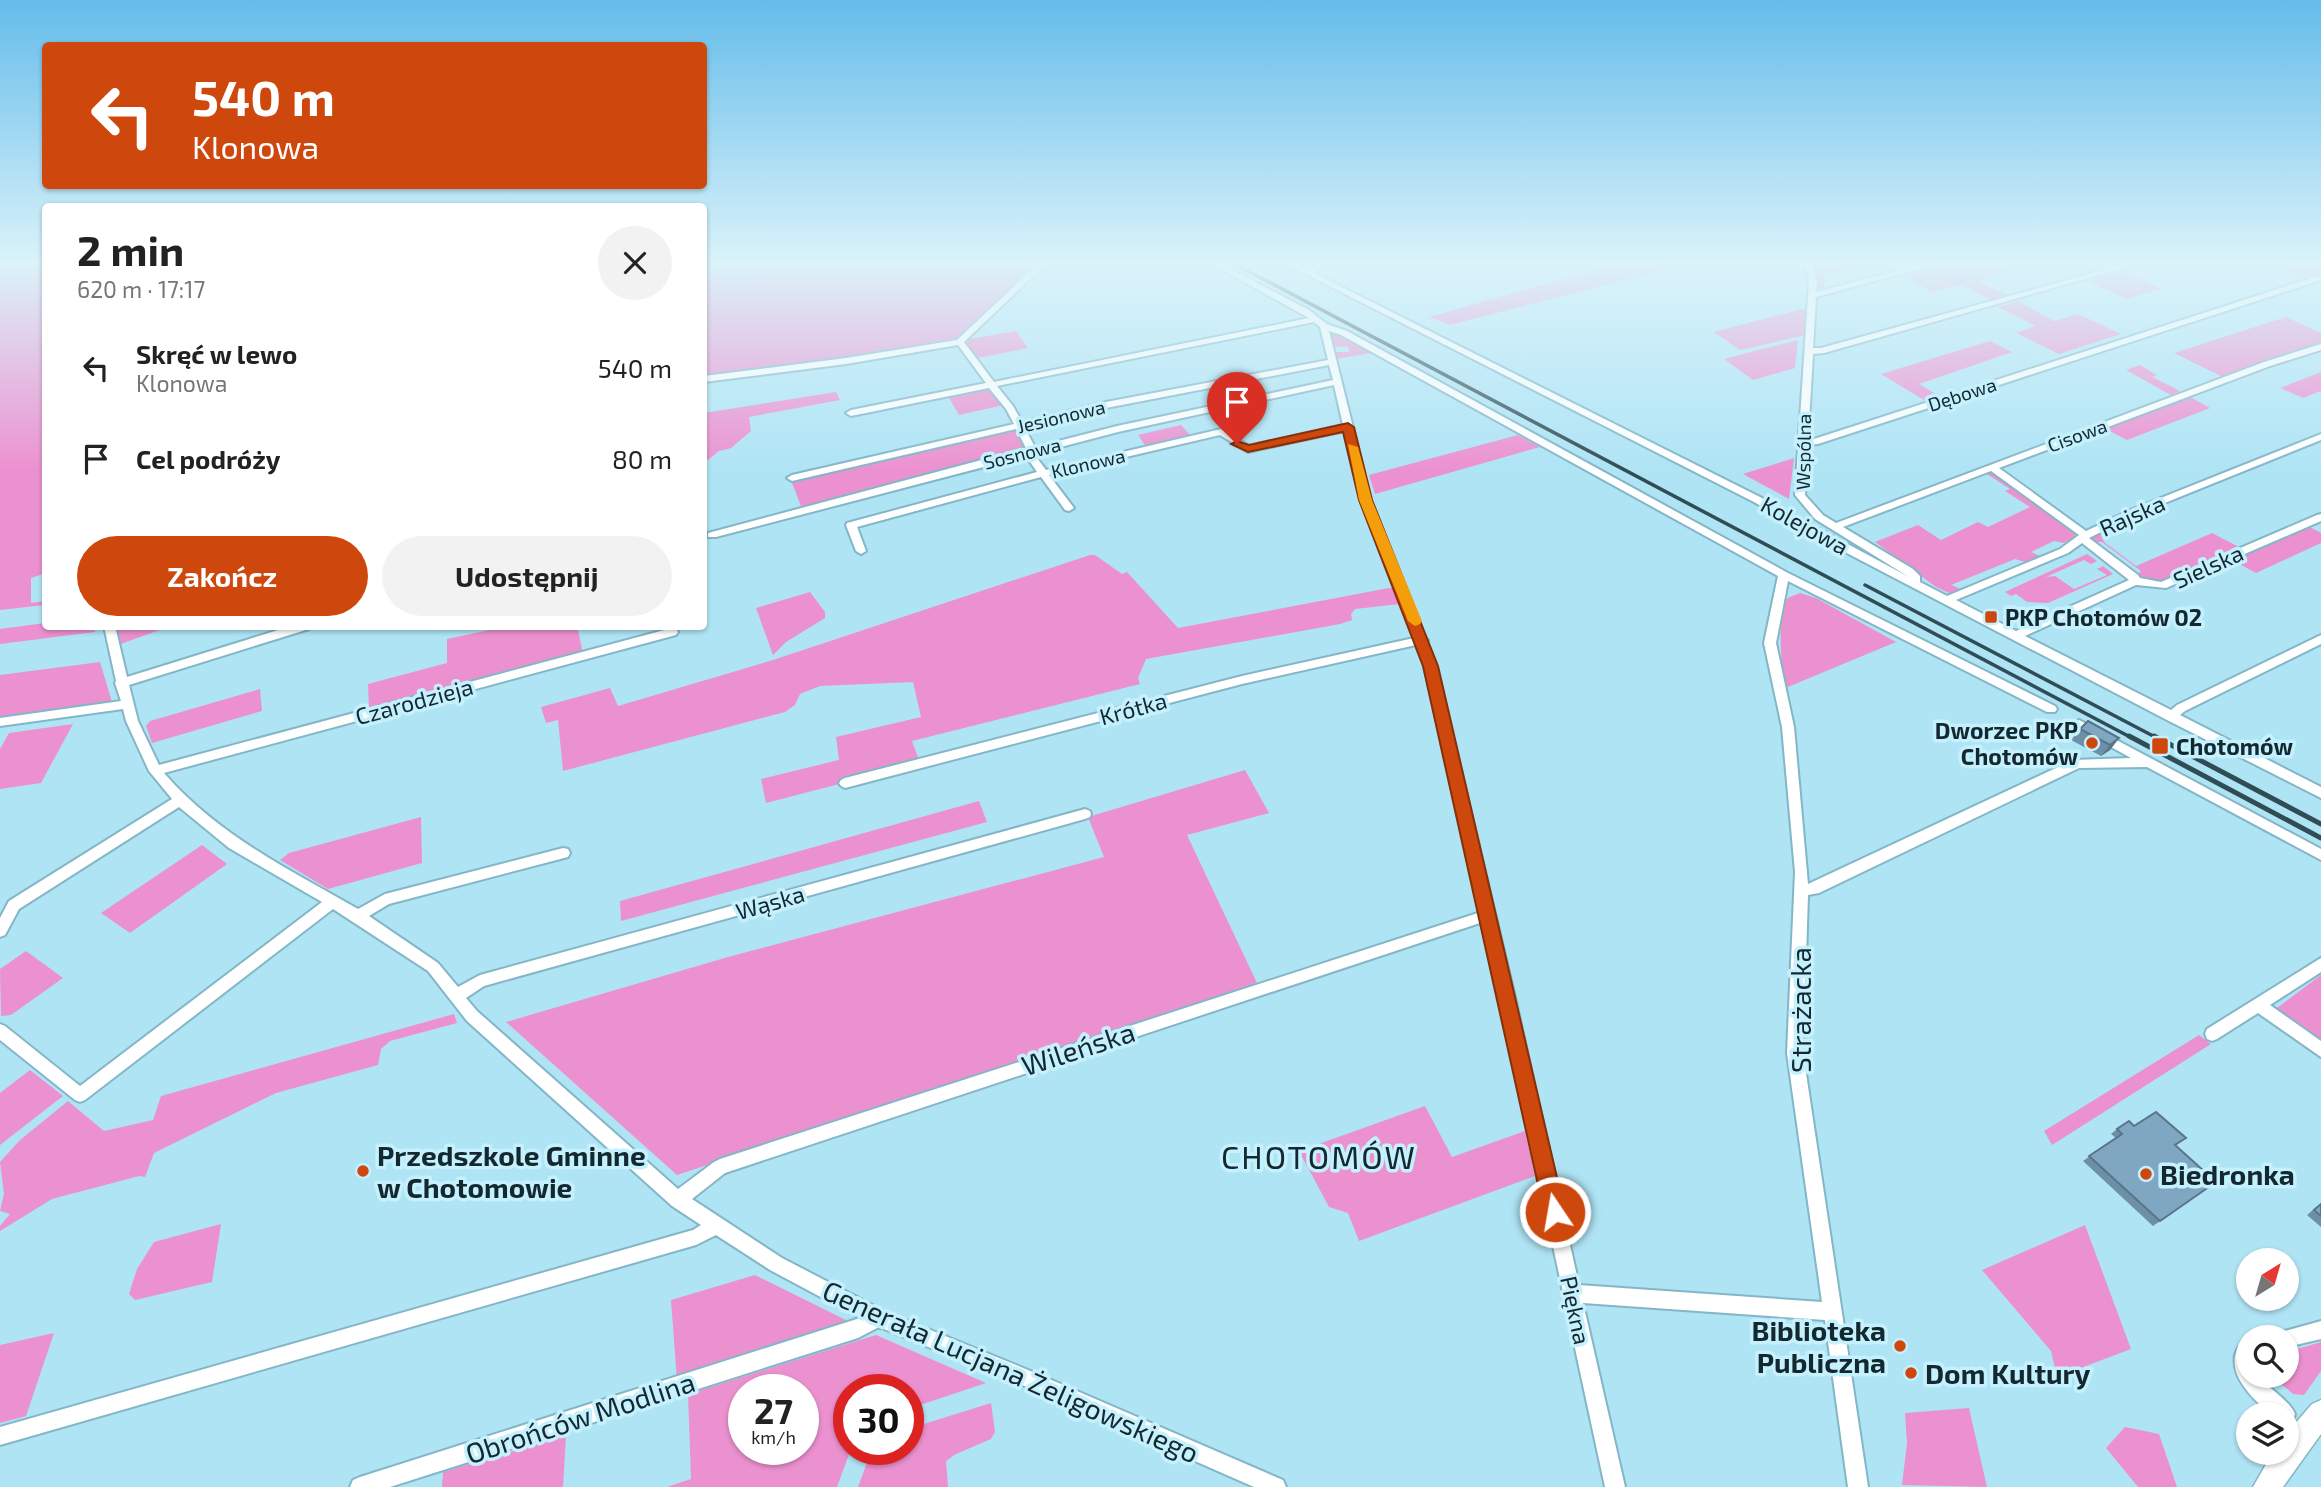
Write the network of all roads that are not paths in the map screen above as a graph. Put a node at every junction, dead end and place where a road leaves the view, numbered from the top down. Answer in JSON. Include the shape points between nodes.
{"nodes":[{"id":1,"x":971,"y":331,"type":"edge"},
{"id":2,"x":1276,"y":331,"type":"edge"},
{"id":3,"x":1323,"y":331,"type":"edge"},
{"id":4,"x":1340,"y":331,"type":"edge"},
{"id":5,"x":1427,"y":331,"type":"edge"},
{"id":6,"x":1809,"y":331,"type":"edge"},
{"id":7,"x":1891,"y":331,"type":"edge"},
{"id":8,"x":2154,"y":331,"type":"edge"},
{"id":9,"x":960,"y":342,"type":"junction"},
{"id":10,"x":2321,"y":347,"type":"edge"},
{"id":11,"x":1808,"y":351,"type":"junction"},
{"id":12,"x":1332,"y":362,"type":"junction"},
{"id":13,"x":707,"y":379,"type":"edge"},
{"id":14,"x":1335,"y":382,"type":"junction"},
{"id":15,"x":993,"y":384,"type":"junction"},
{"id":16,"x":850,"y":413,"type":"dead end"},
{"id":17,"x":1019,"y":425,"type":"junction"},
{"id":18,"x":1348,"y":427,"type":"junction"},
{"id":19,"x":2321,"y":438,"type":"edge"},
{"id":20,"x":1801,"y":442,"type":"junction"},
{"id":21,"x":1029,"y":450,"type":"junction"},
{"id":22,"x":1991,"y":467,"type":"junction"},
{"id":23,"x":1044,"y":473,"type":"junction"},
{"id":24,"x":792,"y":478,"type":"dead end"},
{"id":25,"x":1069,"y":508,"type":"dead end"},
{"id":26,"x":2321,"y":517,"type":"edge"},
{"id":27,"x":1834,"y":527,"type":"junction"},
{"id":28,"x":712,"y":535,"type":"dead end"},
{"id":29,"x":2084,"y":537,"type":"junction"},
{"id":30,"x":861,"y":551,"type":"dead end"},
{"id":31,"x":1784,"y":575,"type":"junction"},
{"id":32,"x":2135,"y":581,"type":"junction"},
{"id":33,"x":1914,"y":583,"type":"junction"},
{"id":34,"x":1947,"y":600,"type":"junction"},
{"id":35,"x":110,"y":630,"type":"edge"},
{"id":36,"x":291,"y":630,"type":"edge"},
{"id":37,"x":672,"y":632,"type":"dead end"},
{"id":38,"x":2018,"y":635,"type":"junction"},
{"id":39,"x":2321,"y":639,"type":"edge"},
{"id":40,"x":1422,"y":640,"type":"junction"},
{"id":41,"x":121,"y":683,"type":"junction"},
{"id":42,"x":127,"y":704,"type":"junction"},
{"id":43,"x":2051,"y":709,"type":"dead end"},
{"id":44,"x":2171,"y":717,"type":"junction"},
{"id":45,"x":0,"y":722,"type":"edge"},
{"id":46,"x":2080,"y":724,"type":"dead end"},
{"id":47,"x":2151,"y":762,"type":"junction"},
{"id":48,"x":155,"y":771,"type":"junction"},
{"id":49,"x":845,"y":783,"type":"dead end"},
{"id":50,"x":2321,"y":793,"type":"edge"},
{"id":51,"x":180,"y":800,"type":"junction"},
{"id":52,"x":1085,"y":814,"type":"dead end"},
{"id":53,"x":563,"y":853,"type":"dead end"},
{"id":54,"x":2321,"y":855,"type":"edge"},
{"id":55,"x":1802,"y":890,"type":"junction"},
{"id":56,"x":332,"y":902,"type":"junction"},
{"id":57,"x":1488,"y":915,"type":"junction"},
{"id":58,"x":358,"y":916,"type":"junction"},
{"id":59,"x":0,"y":931,"type":"edge"},
{"id":60,"x":2321,"y":964,"type":"edge"},
{"id":61,"x":458,"y":995,"type":"junction"},
{"id":62,"x":2260,"y":1006,"type":"junction"},
{"id":63,"x":0,"y":1031,"type":"edge"},
{"id":64,"x":2212,"y":1034,"type":"dead end"},
{"id":65,"x":2321,"y":1051,"type":"edge"},
{"id":66,"x":678,"y":1200,"type":"junction"},
{"id":67,"x":715,"y":1226,"type":"junction"},
{"id":68,"x":1572,"y":1293,"type":"junction"},
{"id":69,"x":1833,"y":1312,"type":"junction"},
{"id":70,"x":878,"y":1318,"type":"junction"},
{"id":71,"x":2321,"y":1330,"type":"edge"},
{"id":72,"x":2299,"y":1335,"type":"edge"},
{"id":73,"x":2257,"y":1388,"type":"edge"},
{"id":74,"x":2300,"y":1418,"type":"edge"},
{"id":75,"x":0,"y":1436,"type":"edge"},
{"id":76,"x":359,"y":1487,"type":"edge"},
{"id":77,"x":1276,"y":1487,"type":"edge"},
{"id":78,"x":1615,"y":1487,"type":"edge"},
{"id":79,"x":1858,"y":1487,"type":"edge"},
{"id":80,"x":2267,"y":1487,"type":"edge"}],
"edges":[{"from":1,"to":9,"type":"street"},
{"from":2,"to":15,"type":"street"},
{"from":3,"to":12,"type":"street","name":"Piękna"},
{"from":4,"to":31,"type":"street"},
{"from":5,"to":33,"type":"street","name":"Kolejowa"},
{"from":6,"to":11,"type":"street","name":"Wspólna"},
{"from":7,"to":11,"type":"street"},
{"from":8,"to":20,"type":"street","name":"Dębowa","via":[[1828,438]]},
{"from":9,"to":13,"type":"street"},
{"from":9,"to":15,"type":"street"},
{"from":10,"to":22,"type":"street","name":"Cisowa"},
{"from":11,"to":20,"type":"street","name":"Wspólna"},
{"from":12,"to":14,"type":"street","name":"Piękna"},
{"from":12,"to":17,"type":"street","name":"Jesionowa","via":[[1202,384]]},
{"from":14,"to":18,"type":"street","name":"Piękna"},
{"from":14,"to":21,"type":"street","name":"Sosnowa"},
{"from":15,"to":16,"type":"street"},
{"from":15,"to":17,"type":"street"},
{"from":17,"to":21,"type":"street"},
{"from":17,"to":24,"type":"street","name":"Jesionowa"},
{"from":18,"to":23,"type":"street","name":"Klonowa","via":[[1248,449],[1221,432]]},
{"from":18,"to":40,"type":"street","name":"Piękna","via":[[1366,500]]},
{"from":19,"to":29,"type":"street","name":"Rajska","via":[[2251,463]]},
{"from":20,"to":27,"type":"street","name":"Wspólna","via":[[1800,495]]},
{"from":21,"to":23,"type":"street"},
{"from":21,"to":28,"type":"street","name":"Sosnowa"},
{"from":22,"to":27,"type":"street","name":"Cisowa"},
{"from":22,"to":29,"type":"street"},
{"from":23,"to":25,"type":"street"},
{"from":23,"to":30,"type":"street","name":"Klonowa","via":[[851,526]]},
{"from":26,"to":32,"type":"street","name":"Sielska","via":[[2162,586]]},
{"from":27,"to":33,"type":"street","name":"Wspólna","via":[[1909,571],[1915,576]]},
{"from":29,"to":32,"type":"street"},
{"from":29,"to":34,"type":"street","name":"Rajska","via":[[2064,551]]},
{"from":31,"to":43,"type":"street"},
{"from":31,"to":55,"type":"street","name":"Strażacka","via":[[1770,643],[1788,727]]},
{"from":32,"to":38,"type":"street","name":"Sielska"},
{"from":33,"to":34,"type":"street","name":"Kolejowa"},
{"from":34,"to":38,"type":"street","name":"Kolejowa"},
{"from":35,"to":41,"type":"street","name":"Generała Lucjana Żeligowskiego"},
{"from":36,"to":41,"type":"street"},
{"from":37,"to":48,"type":"street","name":"Czarodzieja"},
{"from":38,"to":44,"type":"street","name":"Kolejowa"},
{"from":39,"to":44,"type":"street","via":[[2180,708]]},
{"from":40,"to":49,"type":"street","name":"Krótka","via":[[1242,680]]},
{"from":40,"to":57,"type":"street","name":"Piękna"},
{"from":41,"to":42,"type":"street","name":"Generała Lucjana Żeligowskiego"},
{"from":42,"to":45,"type":"street"},
{"from":42,"to":48,"type":"street","name":"Generała Lucjana Żeligowskiego"},
{"from":44,"to":50,"type":"street","name":"Kolejowa"},
{"from":46,"to":47,"type":"street"},
{"from":47,"to":54,"type":"street"},
{"from":47,"to":55,"type":"street","via":[[2077,763],[1814,889]]},
{"from":48,"to":51,"type":"street","name":"Generała Lucjana Żeligowskiego"},
{"from":51,"to":56,"type":"street","name":"Generała Lucjana Żeligowskiego","via":[[234,844]]},
{"from":51,"to":59,"type":"street","via":[[14,905]]},
{"from":52,"to":61,"type":"street","name":"Wąska","via":[[480,981]]},
{"from":53,"to":58,"type":"street","via":[[385,900]]},
{"from":55,"to":69,"type":"street","name":"Strażacka","via":[[1794,1044]]},
{"from":56,"to":58,"type":"street","name":"Generała Lucjana Żeligowskiego"},
{"from":56,"to":63,"type":"street","via":[[80,1095]]},
{"from":57,"to":66,"type":"street","name":"Wileńska","via":[[720,1167]]},
{"from":57,"to":68,"type":"street","name":"Piękna"},
{"from":58,"to":61,"type":"street","name":"Generała Lucjana Żeligowskiego","via":[[433,967]]},
{"from":60,"to":62,"type":"street"},
{"from":61,"to":66,"type":"street","name":"Generała Lucjana Żeligowskiego","via":[[472,1016]]},
{"from":62,"to":64,"type":"street"},
{"from":62,"to":65,"type":"street"},
{"from":66,"to":67,"type":"street","name":"Generała Lucjana Żeligowskiego"},
{"from":67,"to":70,"type":"street","name":"Generała Lucjana Żeligowskiego"},
{"from":67,"to":75,"type":"street","via":[[696,1237]]},
{"from":68,"to":69,"type":"street"},
{"from":68,"to":78,"type":"street","name":"Piękna"},
{"from":69,"to":79,"type":"street","name":"Strażacka"},
{"from":70,"to":76,"type":"street","name":"Obrońców Modlina","via":[[858,1329]]},
{"from":70,"to":77,"type":"street","name":"Generała Lucjana Żeligowskiego"},
{"from":71,"to":72,"type":"street"},
{"from":73,"to":74,"type":"street"},
{"from":74,"to":80,"type":"street"}]}
